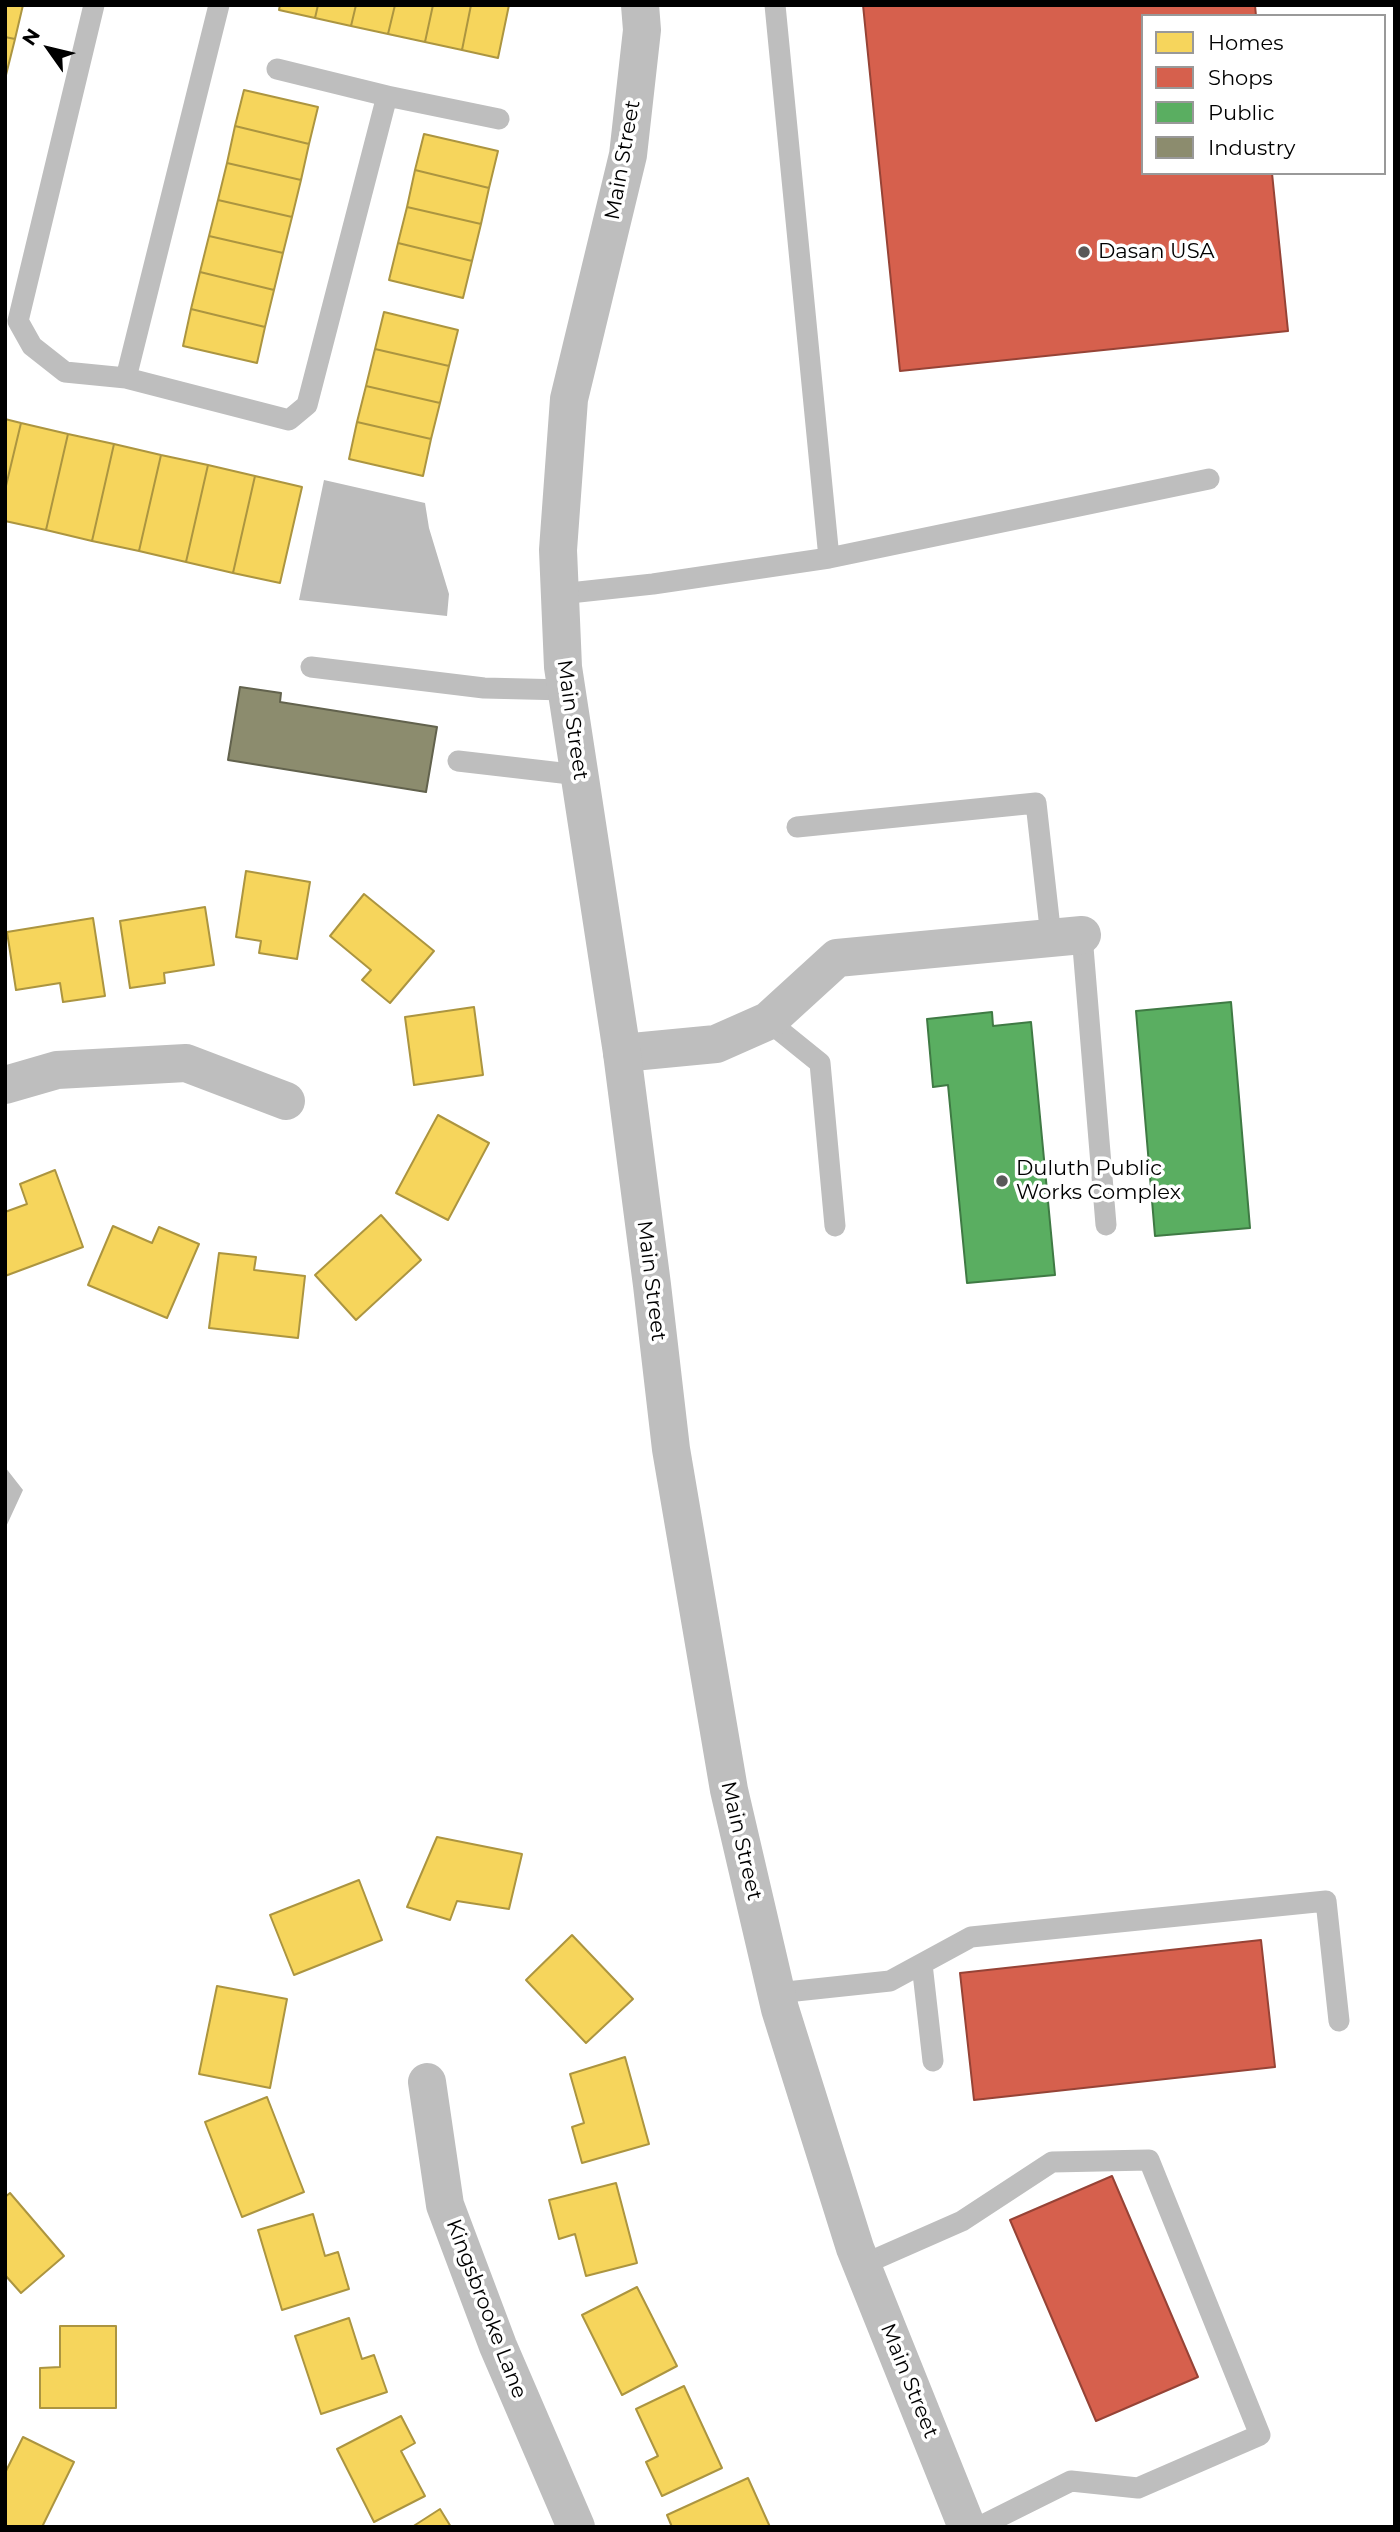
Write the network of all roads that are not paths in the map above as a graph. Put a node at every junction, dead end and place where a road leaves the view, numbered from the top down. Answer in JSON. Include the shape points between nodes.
{"nodes":[{"id":1,"x":94,"y":5,"type":"edge"},
{"id":2,"x":219,"y":5,"type":"edge"},
{"id":3,"x":640,"y":5,"type":"edge"},
{"id":4,"x":775,"y":5,"type":"edge"},
{"id":5,"x":277,"y":69,"type":"dead end"},
{"id":6,"x":387,"y":96,"type":"junction"},
{"id":7,"x":499,"y":119,"type":"dead end"},
{"id":8,"x":126,"y":379,"type":"junction"},
{"id":9,"x":1209,"y":479,"type":"dead end"},
{"id":10,"x":829,"y":558,"type":"junction"},
{"id":11,"x":560,"y":594,"type":"junction"},
{"id":12,"x":311,"y":667,"type":"dead end"},
{"id":13,"x":566,"y":690,"type":"junction"},
{"id":14,"x":458,"y":761,"type":"dead end"},
{"id":15,"x":579,"y":775,"type":"junction"},
{"id":16,"x":797,"y":827,"type":"dead end"},
{"id":17,"x":1067,"y":936,"type":"junction"},
{"id":18,"x":768,"y":1021,"type":"junction"},
{"id":19,"x":622,"y":1052,"type":"junction"},
{"id":20,"x":5,"y":1085,"type":"edge"},
{"id":21,"x":285,"y":1101,"type":"dead end"},
{"id":22,"x":1105,"y":1225,"type":"dead end"},
{"id":23,"x":835,"y":1226,"type":"dead end"},
{"id":24,"x":922,"y":1964,"type":"junction"},
{"id":25,"x":777,"y":1993,"type":"junction"},
{"id":26,"x":1339,"y":2021,"type":"dead end"},
{"id":27,"x":933,"y":2061,"type":"dead end"},
{"id":28,"x":427,"y":2082,"type":"dead end"},
{"id":29,"x":862,"y":2265,"type":"junction"},
{"id":30,"x":576,"y":2527,"type":"edge"},
{"id":31,"x":967,"y":2527,"type":"edge"},
{"id":32,"x":979,"y":2527,"type":"edge"}],
"edges":[{"from":1,"to":8,"type":"lane","via":[[18,321],[32,346],[65,372]]},
{"from":2,"to":8,"type":"lane"},
{"from":3,"to":11,"type":"street","name":"Main Street","via":[[642,30],[628,155],[569,399],[558,550]]},
{"from":4,"to":10,"type":"lane"},
{"from":5,"to":6,"type":"lane"},
{"from":6,"to":7,"type":"lane"},
{"from":6,"to":8,"type":"lane","via":[[307,405],[289,421]]},
{"from":9,"to":10,"type":"lane"},
{"from":10,"to":11,"type":"lane"},
{"from":11,"to":13,"type":"street","name":"Main Street"},
{"from":12,"to":13,"type":"lane","via":[[484,688]]},
{"from":13,"to":15,"type":"street","name":"Main Street"},
{"from":14,"to":15,"type":"lane"},
{"from":15,"to":19,"type":"street","name":"Main Street"},
{"from":16,"to":17,"type":"lane","via":[[1036,803]]},
{"from":17,"to":18,"type":"street","via":[[836,958]]},
{"from":17,"to":22,"type":"lane"},
{"from":18,"to":19,"type":"street","via":[[716,1044]]},
{"from":18,"to":23,"type":"lane","via":[[820,1063]]},
{"from":19,"to":25,"type":"street","name":"Main Street","via":[[671,1449],[699,1624],[729,1790]]},
{"from":20,"to":21,"type":"street","via":[[57,1070],[186,1063]]},
{"from":24,"to":25,"type":"lane","via":[[890,1981]]},
{"from":24,"to":26,"type":"lane","via":[[971,1937],[1326,1901]]},
{"from":24,"to":27,"type":"lane"},
{"from":25,"to":29,"type":"street","name":"Main Street"},
{"from":28,"to":30,"type":"street","name":"Kingsbrooke Lane","via":[[445,2205],[498,2346]]},
{"from":29,"to":31,"type":"street","name":"Main Street"},
{"from":29,"to":32,"type":"lane","via":[[962,2221],[1052,2162],[1149,2160],[1260,2435],[1138,2488],[1071,2481]]}]}
